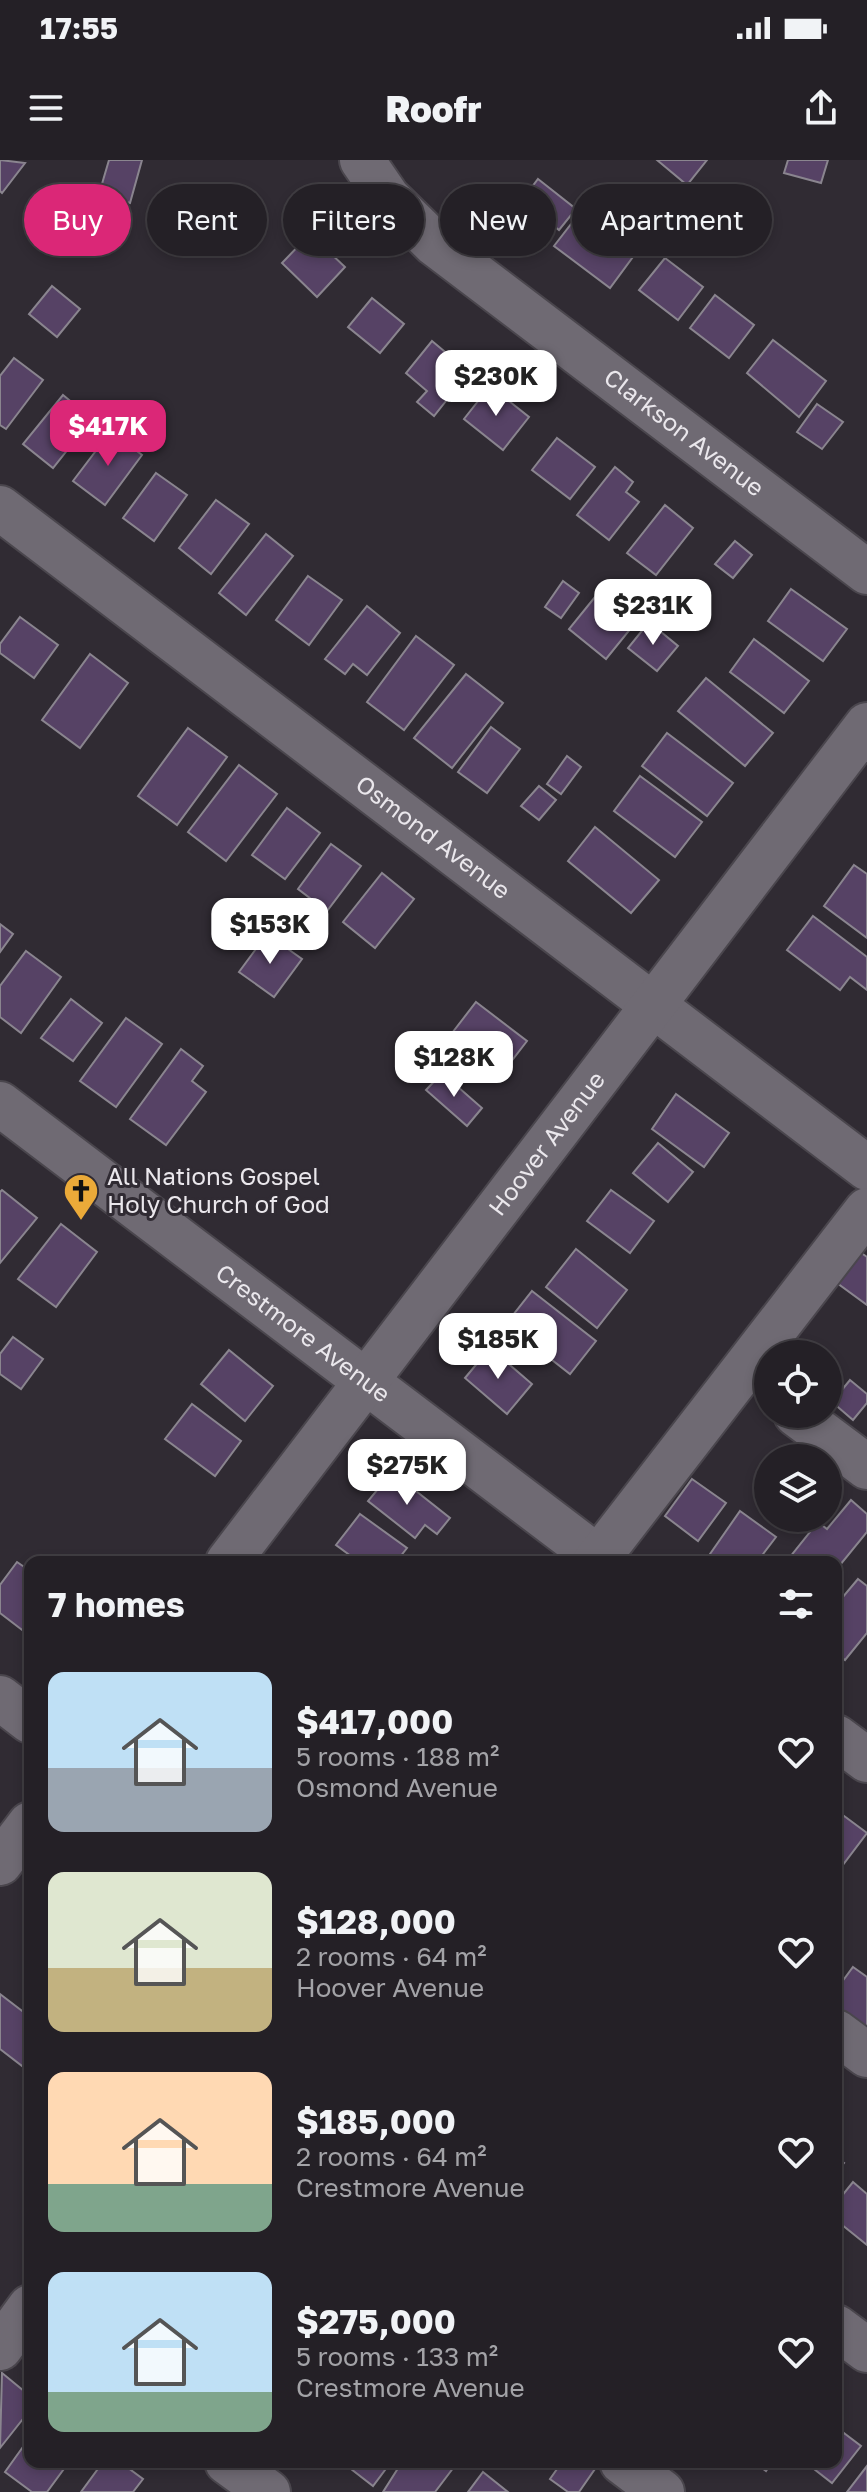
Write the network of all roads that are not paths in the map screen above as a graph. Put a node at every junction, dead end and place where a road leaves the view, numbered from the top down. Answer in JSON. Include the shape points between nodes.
{"nodes":[{"id":1,"x":362,"y":160,"type":"edge"},
{"id":2,"x":0,"y":508,"type":"edge"},
{"id":3,"x":867,"y":572,"type":"edge"},
{"id":4,"x":867,"y":725,"type":"edge"},
{"id":5,"x":653,"y":1005,"type":"junction"},
{"id":6,"x":0,"y":1104,"type":"edge"},
{"id":7,"x":867,"y":1168,"type":"edge"},
{"id":8,"x":867,"y":1210,"type":"edge"},
{"id":9,"x":782,"y":1340,"type":"edge"},
{"id":10,"x":365,"y":1382,"type":"junction"},
{"id":11,"x":754,"y":1383,"type":"edge"},
{"id":12,"x":815,"y":1428,"type":"edge"},
{"id":13,"x":867,"y":1467,"type":"edge"},
{"id":14,"x":233,"y":1556,"type":"edge"},
{"id":15,"x":594,"y":1556,"type":"edge"},
{"id":16,"x":603,"y":1556,"type":"edge"},
{"id":17,"x":0,"y":1698,"type":"edge"},
{"id":18,"x":24,"y":1716,"type":"edge"},
{"id":19,"x":842,"y":1741,"type":"edge"},
{"id":20,"x":867,"y":1760,"type":"edge"},
{"id":21,"x":24,"y":1832,"type":"edge"},
{"id":22,"x":0,"y":1863,"type":"edge"},
{"id":23,"x":842,"y":2036,"type":"edge"},
{"id":24,"x":867,"y":2055,"type":"edge"},
{"id":25,"x":21,"y":2307,"type":"edge"},
{"id":26,"x":842,"y":2331,"type":"edge"},
{"id":27,"x":0,"y":2348,"type":"edge"},
{"id":28,"x":867,"y":2350,"type":"edge"},
{"id":29,"x":235,"y":2468,"type":"edge"},
{"id":30,"x":630,"y":2468,"type":"edge"},
{"id":31,"x":268,"y":2492,"type":"edge"},
{"id":32,"x":662,"y":2492,"type":"edge"}],
"edges":[{"from":1,"to":3,"type":"street","name":"Clarkson Avenue","via":[[388,198],[435,244]]},
{"from":2,"to":5,"type":"street","name":"Osmond Avenue"},
{"from":4,"to":5,"type":"street","name":"Hoover Avenue"},
{"from":5,"to":7,"type":"street","name":"Osmond Avenue"},
{"from":5,"to":10,"type":"street","name":"Hoover Avenue"},
{"from":6,"to":10,"type":"street","name":"Crestmore Avenue"},
{"from":8,"to":9,"type":"street"},
{"from":10,"to":14,"type":"street","name":"Hoover Avenue"},
{"from":10,"to":15,"type":"street","name":"Crestmore Avenue"},
{"from":11,"to":16,"type":"street"},
{"from":12,"to":13,"type":"street"},
{"from":17,"to":18,"type":"street"},
{"from":19,"to":20,"type":"street"},
{"from":21,"to":22,"type":"street"},
{"from":23,"to":24,"type":"street"},
{"from":25,"to":27,"type":"street"},
{"from":26,"to":28,"type":"street"},
{"from":29,"to":31,"type":"street"},
{"from":30,"to":32,"type":"street"}]}
